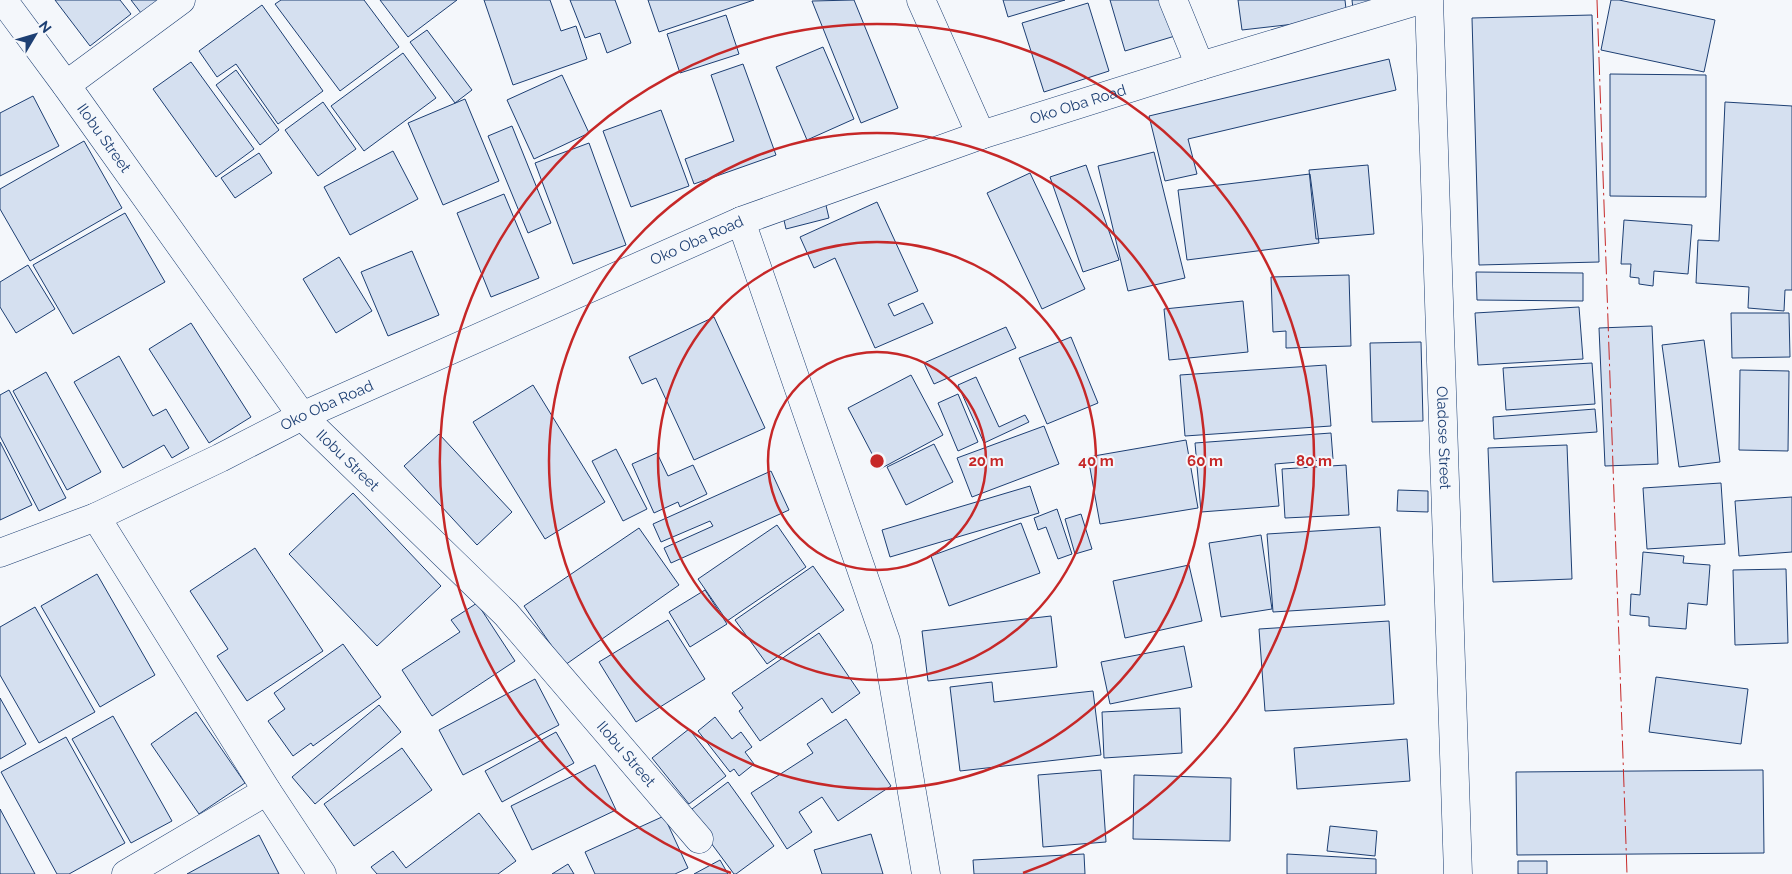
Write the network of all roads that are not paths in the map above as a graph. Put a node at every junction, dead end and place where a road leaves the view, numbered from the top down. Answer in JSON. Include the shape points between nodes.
{"nodes":[{"id":1,"x":3,"y":0,"type":"edge"},
{"id":2,"x":181,"y":0,"type":"edge"},
{"id":3,"x":921,"y":0,"type":"edge"},
{"id":4,"x":1173,"y":0,"type":"edge"},
{"id":5,"x":1429,"y":0,"type":"edge"},
{"id":6,"x":1408,"y":1,"type":"edge"},
{"id":7,"x":1200,"y":66,"type":"junction"},
{"id":8,"x":66,"y":85,"type":"junction"},
{"id":9,"x":981,"y":135,"type":"junction"},
{"id":10,"x":741,"y":221,"type":"junction"},
{"id":11,"x":302,"y":416,"type":"junction"},
{"id":12,"x":96,"y":517,"type":"junction"},
{"id":13,"x":0,"y":553,"type":"edge"},
{"id":14,"x":267,"y":791,"type":"junction"},
{"id":15,"x":699,"y":839,"type":"dead end"},
{"id":16,"x":126,"y":874,"type":"edge"},
{"id":17,"x":322,"y":874,"type":"edge"},
{"id":18,"x":926,"y":874,"type":"edge"},
{"id":19,"x":1458,"y":874,"type":"edge"}],
"edges":[{"from":1,"to":8,"type":"street","name":"Ilobu Street"},
{"from":2,"to":8,"type":"street"},
{"from":3,"to":9,"type":"street"},
{"from":4,"to":7,"type":"street"},
{"from":5,"to":19,"type":"street","name":"Oladose Street"},
{"from":6,"to":7,"type":"street","name":"Oko Oba Road"},
{"from":7,"to":9,"type":"street","name":"Oko Oba Road"},
{"from":8,"to":11,"type":"street","name":"Ilobu Street"},
{"from":9,"to":10,"type":"street","name":"Oko Oba Road"},
{"from":10,"to":11,"type":"street","name":"Oko Oba Road"},
{"from":10,"to":18,"type":"street","via":[[886,641]]},
{"from":11,"to":12,"type":"street","name":"Oko Oba Road"},
{"from":11,"to":15,"type":"street","name":"Ilobu Street","via":[[506,614]]},
{"from":12,"to":13,"type":"street","name":"Oko Oba Road"},
{"from":12,"to":14,"type":"street"},
{"from":14,"to":16,"type":"street"},
{"from":14,"to":17,"type":"street"}]}
